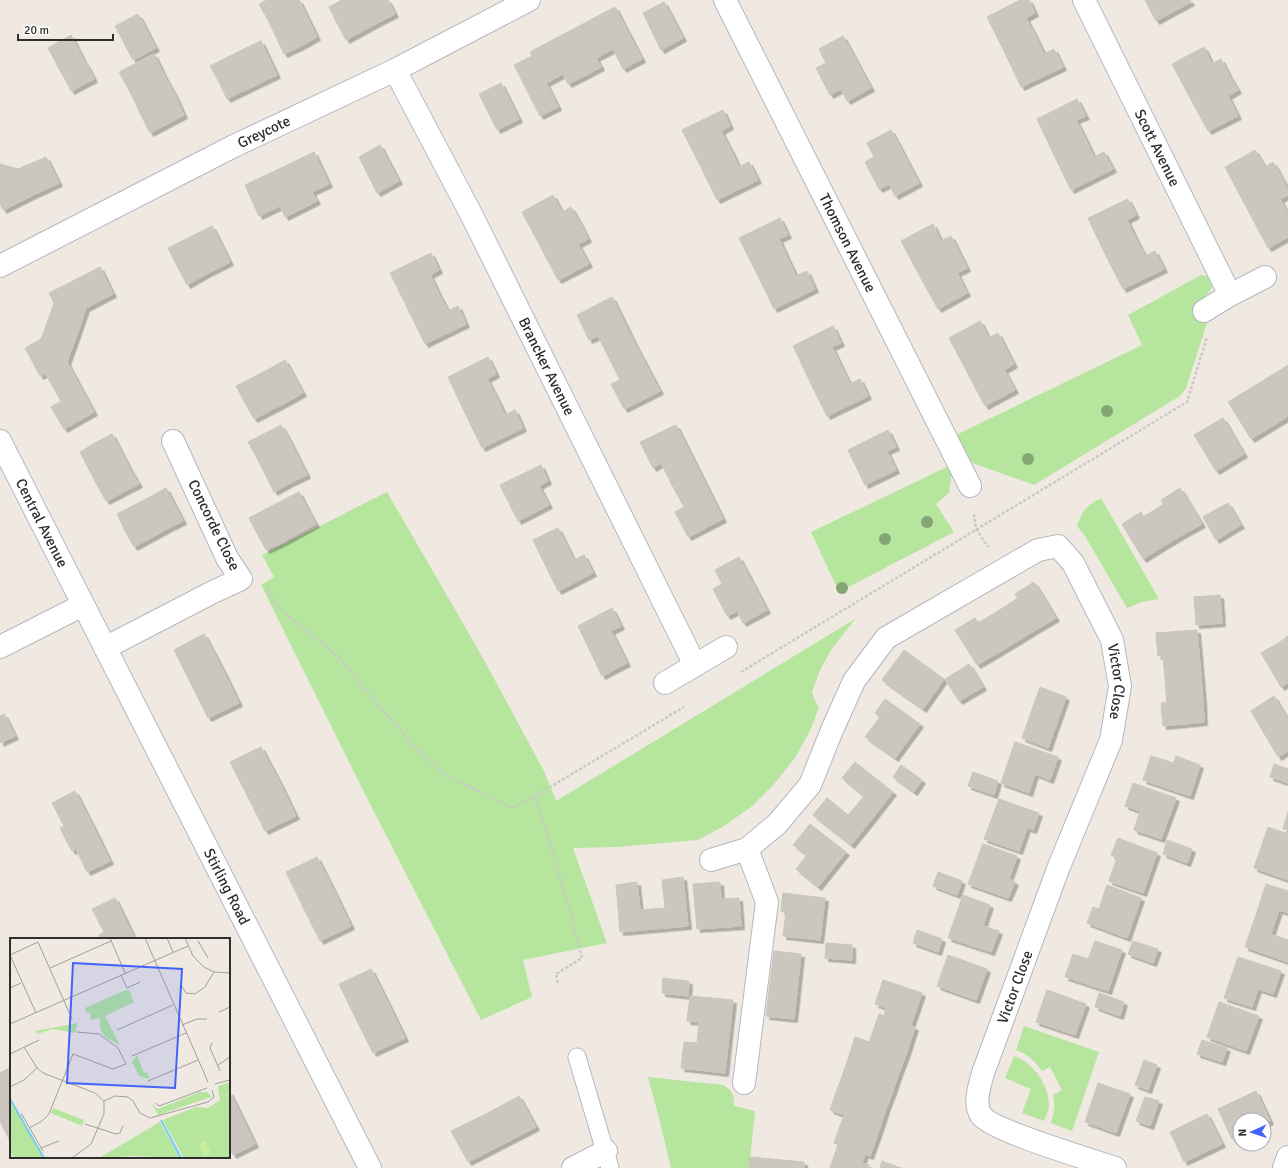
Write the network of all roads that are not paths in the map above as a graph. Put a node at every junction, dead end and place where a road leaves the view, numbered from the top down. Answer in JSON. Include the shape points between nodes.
{"nodes":[{"id":1,"x":529,"y":0,"type":"edge"},
{"id":2,"x":725,"y":0,"type":"edge"},
{"id":3,"x":1084,"y":0,"type":"edge"},
{"id":4,"x":395,"y":70,"type":"junction"},
{"id":5,"x":0,"y":266,"type":"edge"},
{"id":6,"x":1265,"y":277,"type":"dead end"},
{"id":7,"x":1230,"y":295,"type":"junction"},
{"id":8,"x":1204,"y":311,"type":"dead end"},
{"id":9,"x":0,"y":441,"type":"edge"},
{"id":10,"x":173,"y":441,"type":"dead end"},
{"id":11,"x":970,"y":486,"type":"dead end"},
{"id":12,"x":83,"y":605,"type":"junction"},
{"id":13,"x":0,"y":647,"type":"edge"},
{"id":14,"x":726,"y":647,"type":"dead end"},
{"id":15,"x":105,"y":648,"type":"junction"},
{"id":16,"x":695,"y":665,"type":"junction"},
{"id":17,"x":665,"y":684,"type":"dead end"},
{"id":18,"x":747,"y":850,"type":"junction"},
{"id":19,"x":711,"y":860,"type":"dead end"},
{"id":20,"x":577,"y":1057,"type":"dead end"},
{"id":21,"x":744,"y":1083,"type":"dead end"},
{"id":22,"x":1288,"y":1157,"type":"edge"},
{"id":23,"x":608,"y":1160,"type":"edge"},
{"id":24,"x":370,"y":1168,"type":"edge"},
{"id":25,"x":573,"y":1168,"type":"edge"},
{"id":26,"x":1114,"y":1168,"type":"edge"},
{"id":27,"x":1284,"y":1168,"type":"edge"}],
"edges":[{"from":1,"to":4,"type":"street","name":"Greycote"},
{"from":2,"to":11,"type":"street","name":"Thomson Avenue"},
{"from":3,"to":7,"type":"street","name":"Scott Avenue"},
{"from":4,"to":5,"type":"street","name":"Greycote","via":[[234,146]]},
{"from":4,"to":16,"type":"street","name":"Brancker Avenue","via":[[470,212]]},
{"from":6,"to":7,"type":"street"},
{"from":7,"to":8,"type":"street"},
{"from":9,"to":12,"type":"street","name":"Central Avenue"},
{"from":10,"to":15,"type":"street","name":"Concorde Close","via":[[227,558],[241,579]]},
{"from":12,"to":13,"type":"street"},
{"from":12,"to":15,"type":"street","name":"Stirling Road"},
{"from":14,"to":16,"type":"street"},
{"from":15,"to":24,"type":"street","name":"Stirling Road"},
{"from":16,"to":17,"type":"street"},
{"from":18,"to":19,"type":"street","name":"Victor Close"},
{"from":18,"to":21,"type":"street","via":[[767,902]]},
{"from":18,"to":26,"type":"street","name":"Victor Close","via":[[776,824],[810,785],[854,681],[886,638],[1038,550],[1058,546],[1073,563],[1112,640],[1120,686],[1111,740],[1058,869],[983,1073],[978,1092],[978,1107],[980,1115],[995,1126]]},
{"from":20,"to":23,"type":"lane"},
{"from":22,"to":27,"type":"street"},
{"from":23,"to":25,"type":"street"}]}
